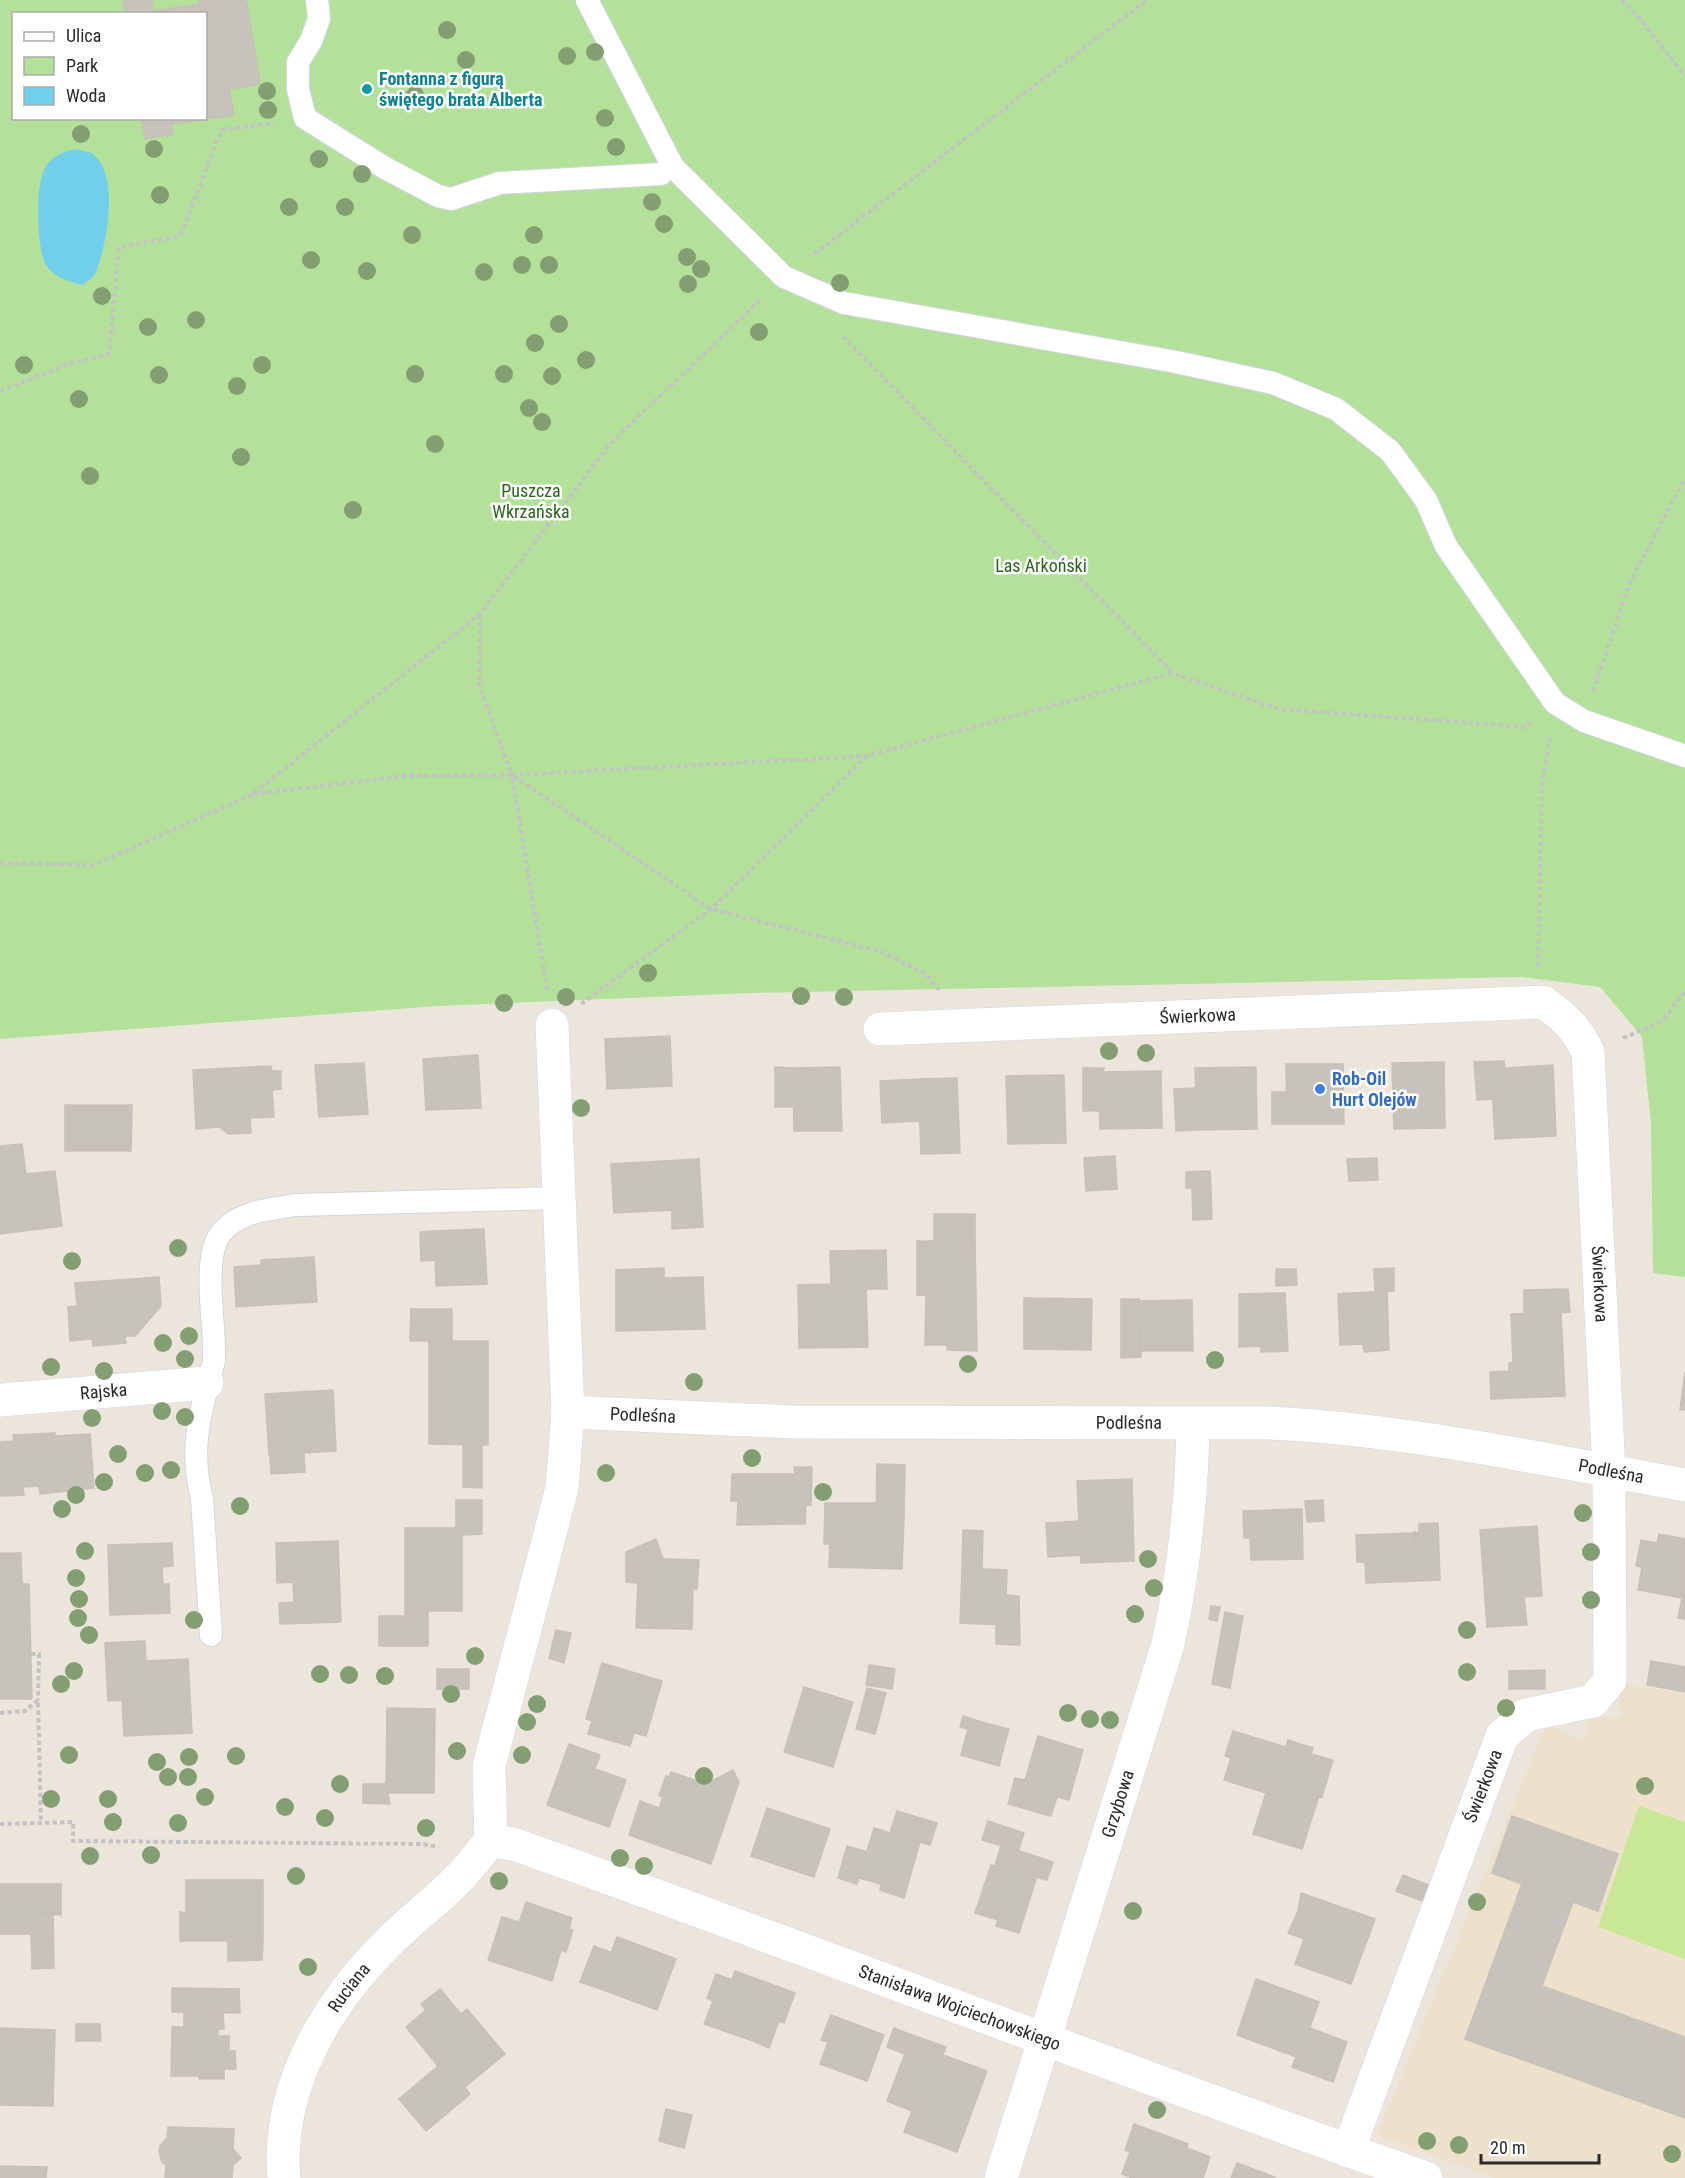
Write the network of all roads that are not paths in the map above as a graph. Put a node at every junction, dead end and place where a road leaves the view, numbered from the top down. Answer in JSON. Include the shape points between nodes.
{"nodes":[{"id":1,"x":317,"y":0,"type":"edge"},
{"id":2,"x":587,"y":0,"type":"edge"},
{"id":3,"x":661,"y":174,"type":"dead end"},
{"id":4,"x":1685,"y":756,"type":"edge"},
{"id":5,"x":552,"y":1025,"type":"road end"},
{"id":6,"x":880,"y":1029,"type":"dead end"},
{"id":7,"x":559,"y":1198,"type":"junction"},
{"id":8,"x":207,"y":1383,"type":"junction"},
{"id":9,"x":0,"y":1401,"type":"edge"},
{"id":10,"x":568,"y":1412,"type":"junction"},
{"id":11,"x":1192,"y":1423,"type":"junction"},
{"id":12,"x":1609,"y":1471,"type":"junction"},
{"id":13,"x":1685,"y":1485,"type":"edge"},
{"id":14,"x":211,"y":1635,"type":"dead end"},
{"id":15,"x":491,"y":1840,"type":"junction"},
{"id":16,"x":1044,"y":2041,"type":"junction"},
{"id":17,"x":1348,"y":2151,"type":"junction"},
{"id":18,"x":284,"y":2178,"type":"edge"},
{"id":19,"x":1001,"y":2178,"type":"edge"},
{"id":20,"x":1426,"y":2178,"type":"edge"}],
"edges":[{"from":1,"to":3,"type":"lane","via":[[319,19],[298,62],[298,89],[305,117],[438,196],[462,198],[500,183]]},
{"from":2,"to":4,"type":"lane","via":[[673,166],[784,277],[844,303],[1187,364],[1273,383],[1336,409],[1390,451],[1426,500],[1446,546],[1555,703],[1584,721]]},
{"from":5,"to":7,"type":"street"},
{"from":6,"to":12,"type":"street","name":"Świerkowa","via":[[1543,1002],[1564,1016],[1588,1052]]},
{"from":7,"to":8,"type":"lane","via":[[296,1205],[260,1210],[236,1220],[220,1234],[212,1257],[214,1362]]},
{"from":7,"to":10,"type":"street"},
{"from":8,"to":9,"type":"street","name":"Rajska"},
{"from":8,"to":14,"type":"lane","via":[[195,1440]]},
{"from":10,"to":11,"type":"street","name":"Podleśna","via":[[794,1422]]},
{"from":10,"to":15,"type":"street","via":[[562,1488],[489,1766]]},
{"from":11,"to":12,"type":"street","name":"Podleśna","via":[[1344,1426]]},
{"from":11,"to":16,"type":"street","name":"Grzybowa","via":[[1182,1581],[1167,1644]]},
{"from":12,"to":13,"type":"street","name":"Podleśna"},
{"from":12,"to":17,"type":"street","name":"Świerkowa","via":[[1610,1680],[1593,1701],[1526,1715],[1502,1736]]},
{"from":15,"to":16,"type":"street","name":"Stanisława Wojciechowskiego","via":[[516,1845],[760,1931]]},
{"from":15,"to":18,"type":"street","name":"Ruciana","via":[[459,1878],[387,1943],[345,1991],[316,2037],[295,2086],[281,2149]]},
{"from":16,"to":17,"type":"street","name":"Stanisława Wojciechowskiego"},
{"from":16,"to":19,"type":"street","name":"Grzybowa"},
{"from":17,"to":20,"type":"street","name":"Stanisława Wojciechowskiego"}]}
